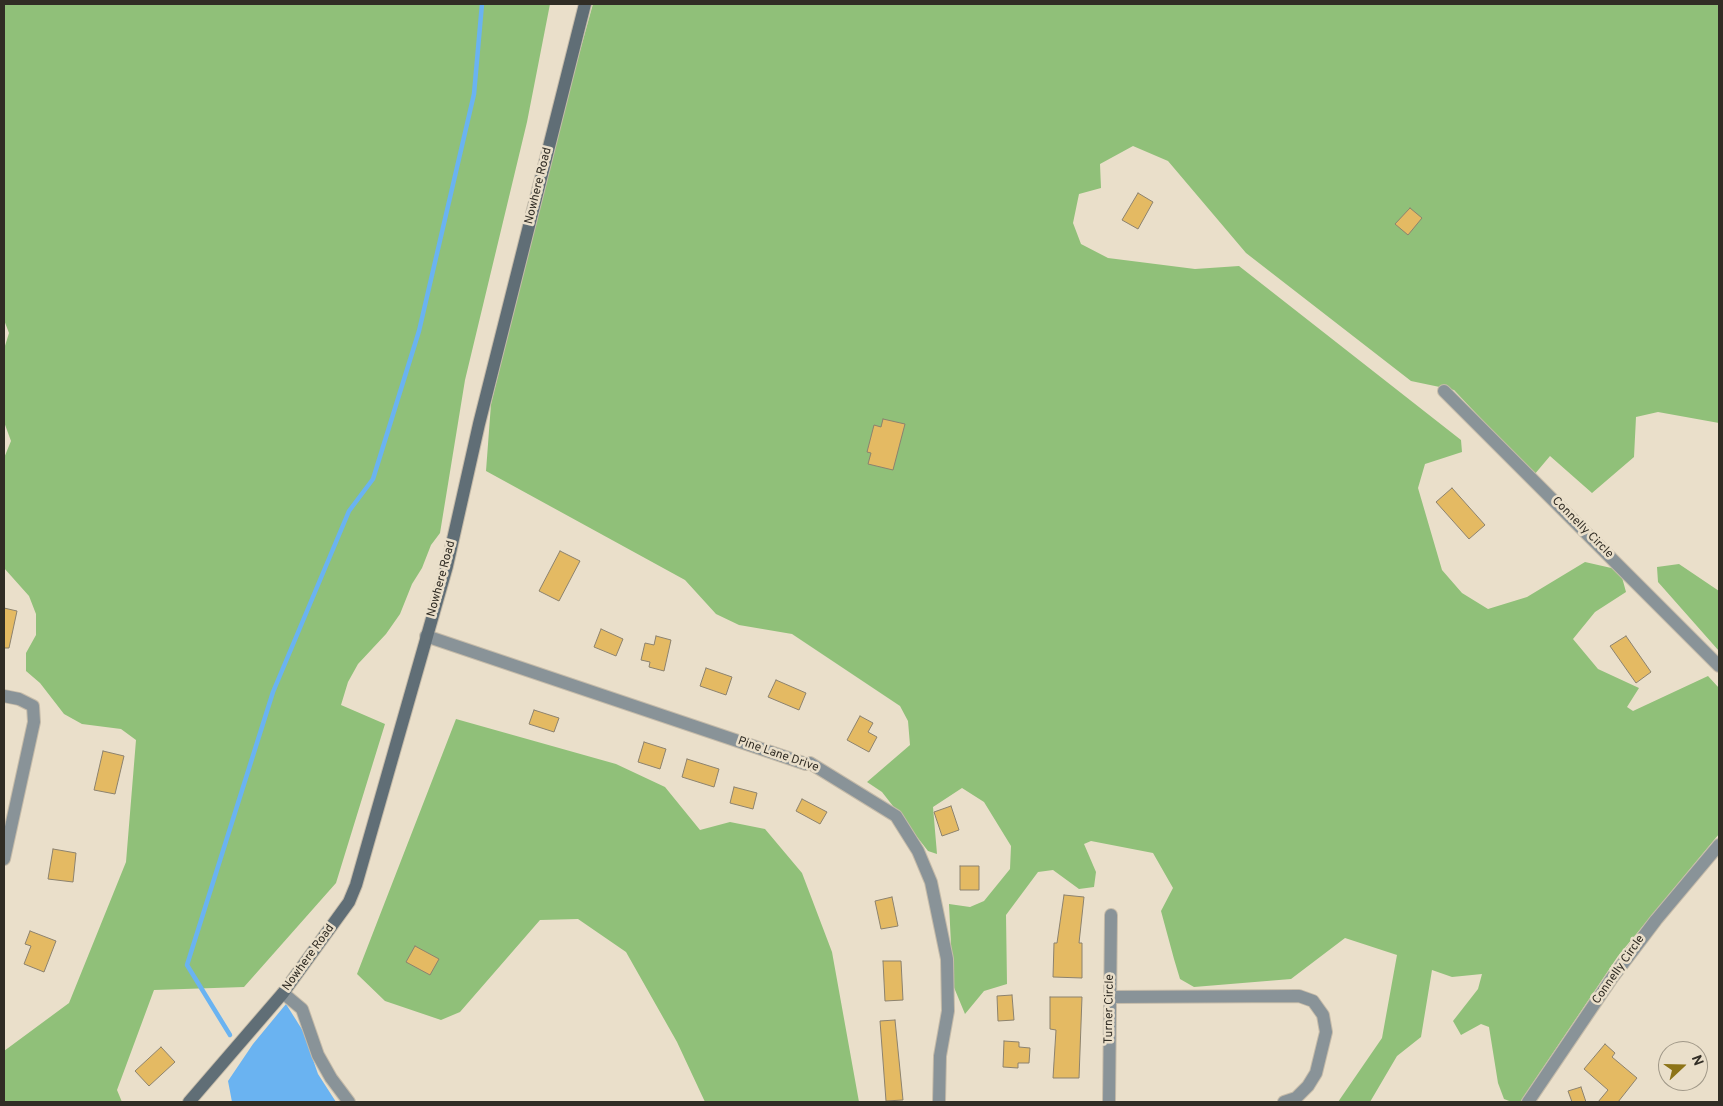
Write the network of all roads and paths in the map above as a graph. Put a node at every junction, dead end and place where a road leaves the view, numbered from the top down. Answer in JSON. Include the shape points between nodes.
{"nodes":[{"id":1,"x":585,"y":4,"type":"edge"},
{"id":2,"x":1444,"y":391,"type":"dead end"},
{"id":3,"x":426,"y":636,"type":"junction"},
{"id":4,"x":1719,"y":666,"type":"edge"},
{"id":5,"x":4,"y":696,"type":"edge"},
{"id":6,"x":1719,"y":845,"type":"edge"},
{"id":7,"x":4,"y":859,"type":"edge"},
{"id":8,"x":1111,"y":915,"type":"dead end"},
{"id":9,"x":283,"y":993,"type":"junction"},
{"id":10,"x":1110,"y":997,"type":"junction"},
{"id":11,"x":189,"y":1102,"type":"edge"},
{"id":12,"x":350,"y":1102,"type":"edge"},
{"id":13,"x":939,"y":1102,"type":"edge"},
{"id":14,"x":1109,"y":1102,"type":"edge"},
{"id":15,"x":1284,"y":1102,"type":"edge"},
{"id":16,"x":1528,"y":1102,"type":"edge"}],
"edges":[{"from":1,"to":3,"type":"street","name":"Nowhere Road","via":[[479,424],[447,566]]},
{"from":2,"to":4,"type":"street","name":"Connelly Circle"},
{"from":3,"to":9,"type":"street","name":"Nowhere Road","via":[[356,885],[349,902]]},
{"from":3,"to":13,"type":"street","name":"Pine Lane Drive","via":[[810,763],[896,816],[918,851],[931,882],[947,959],[948,1011],[940,1056]]},
{"from":5,"to":7,"type":"street","via":[[33,706],[34,722]]},
{"from":6,"to":16,"type":"street","name":"Connelly Circle","via":[[1612,978]]},
{"from":8,"to":10,"type":"street","name":"Turner Circle"},
{"from":9,"to":11,"type":"street","name":"Nowhere Road"},
{"from":9,"to":12,"type":"street","via":[[302,1008],[318,1055]]},
{"from":10,"to":14,"type":"street","name":"Turner Circle"},
{"from":10,"to":15,"type":"street","via":[[1299,996],[1313,1001],[1323,1015],[1326,1032],[1316,1073],[1296,1098]]}]}
